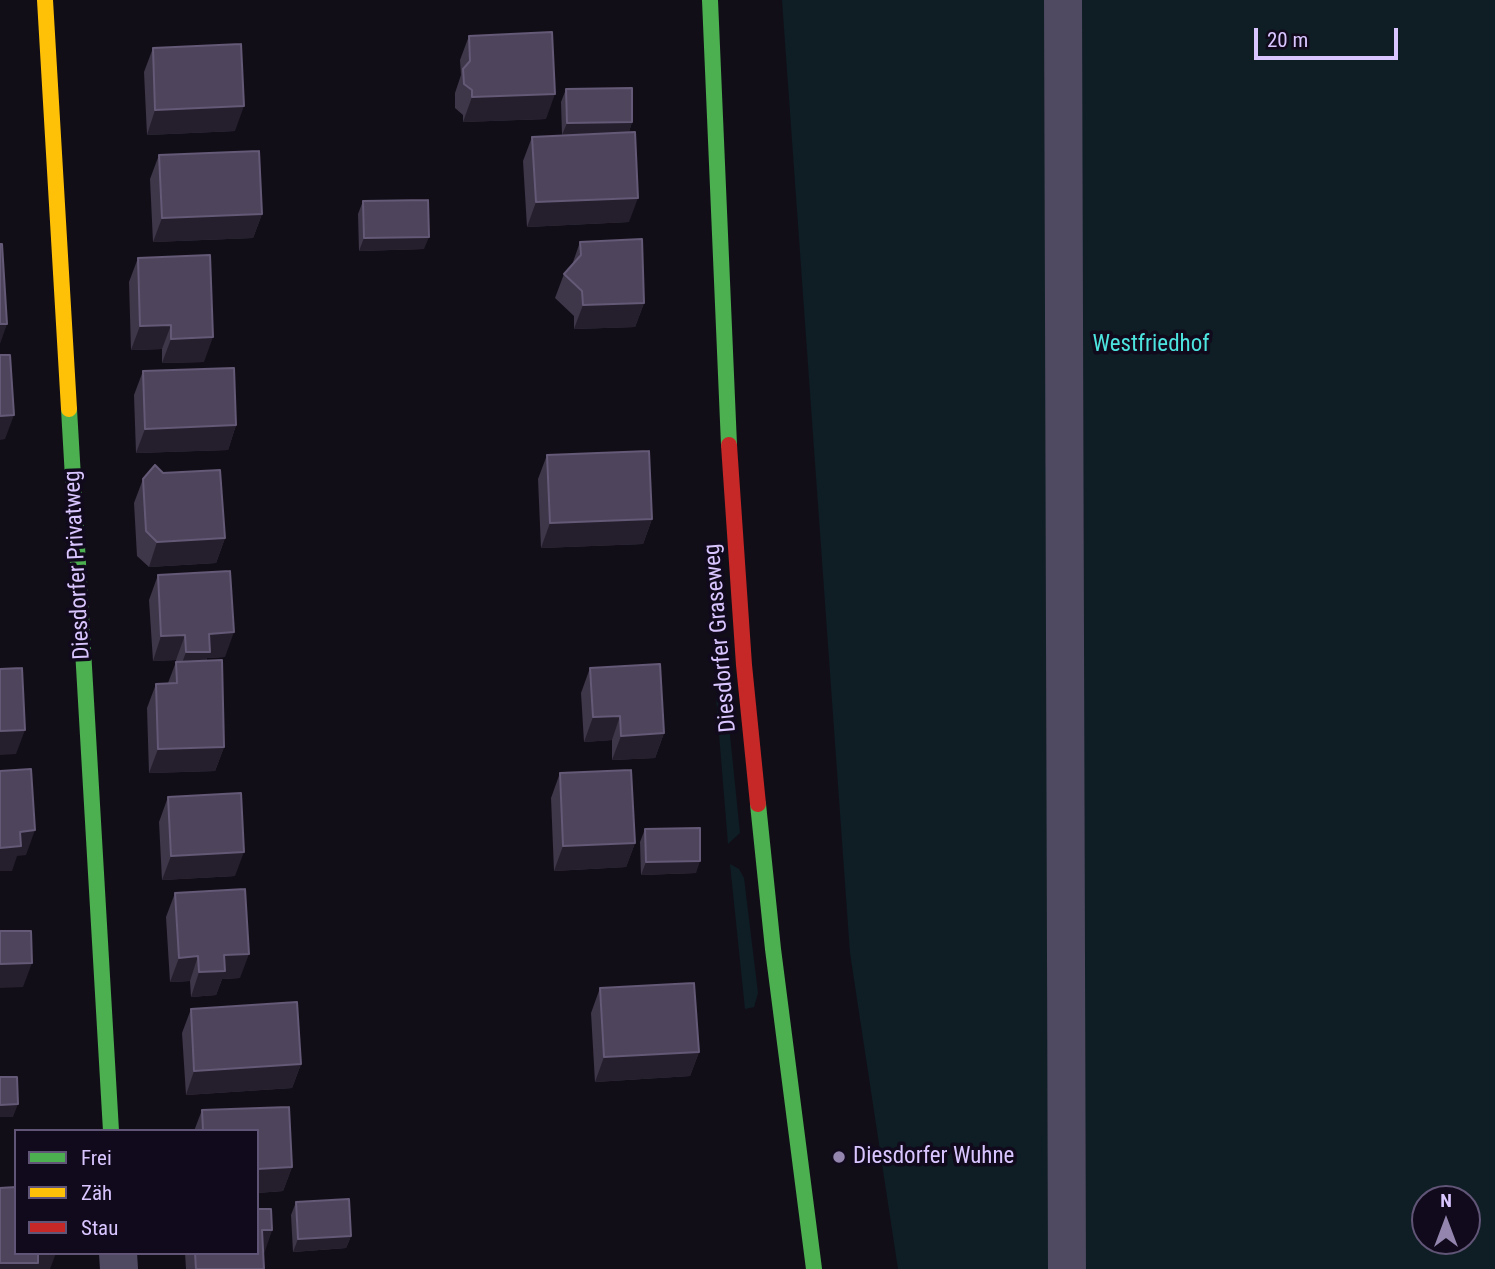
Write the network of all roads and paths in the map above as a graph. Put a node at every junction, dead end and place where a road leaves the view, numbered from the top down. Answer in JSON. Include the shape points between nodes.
{"nodes":[{"id":1,"x":45,"y":0,"type":"edge"},
{"id":2,"x":710,"y":0,"type":"edge"},
{"id":3,"x":1063,"y":0,"type":"edge"},
{"id":4,"x":111,"y":1129,"type":"edge"},
{"id":5,"x":814,"y":1269,"type":"edge"},
{"id":6,"x":1067,"y":1269,"type":"edge"}],
"edges":[{"from":1,"to":4,"type":"main road","name":"Diesdorfer Privatweg"},
{"from":2,"to":5,"type":"main road","name":"Diesdorfer Graseweg","via":[[744,665],[773,949]]},
{"from":3,"to":6,"type":"street"}]}
